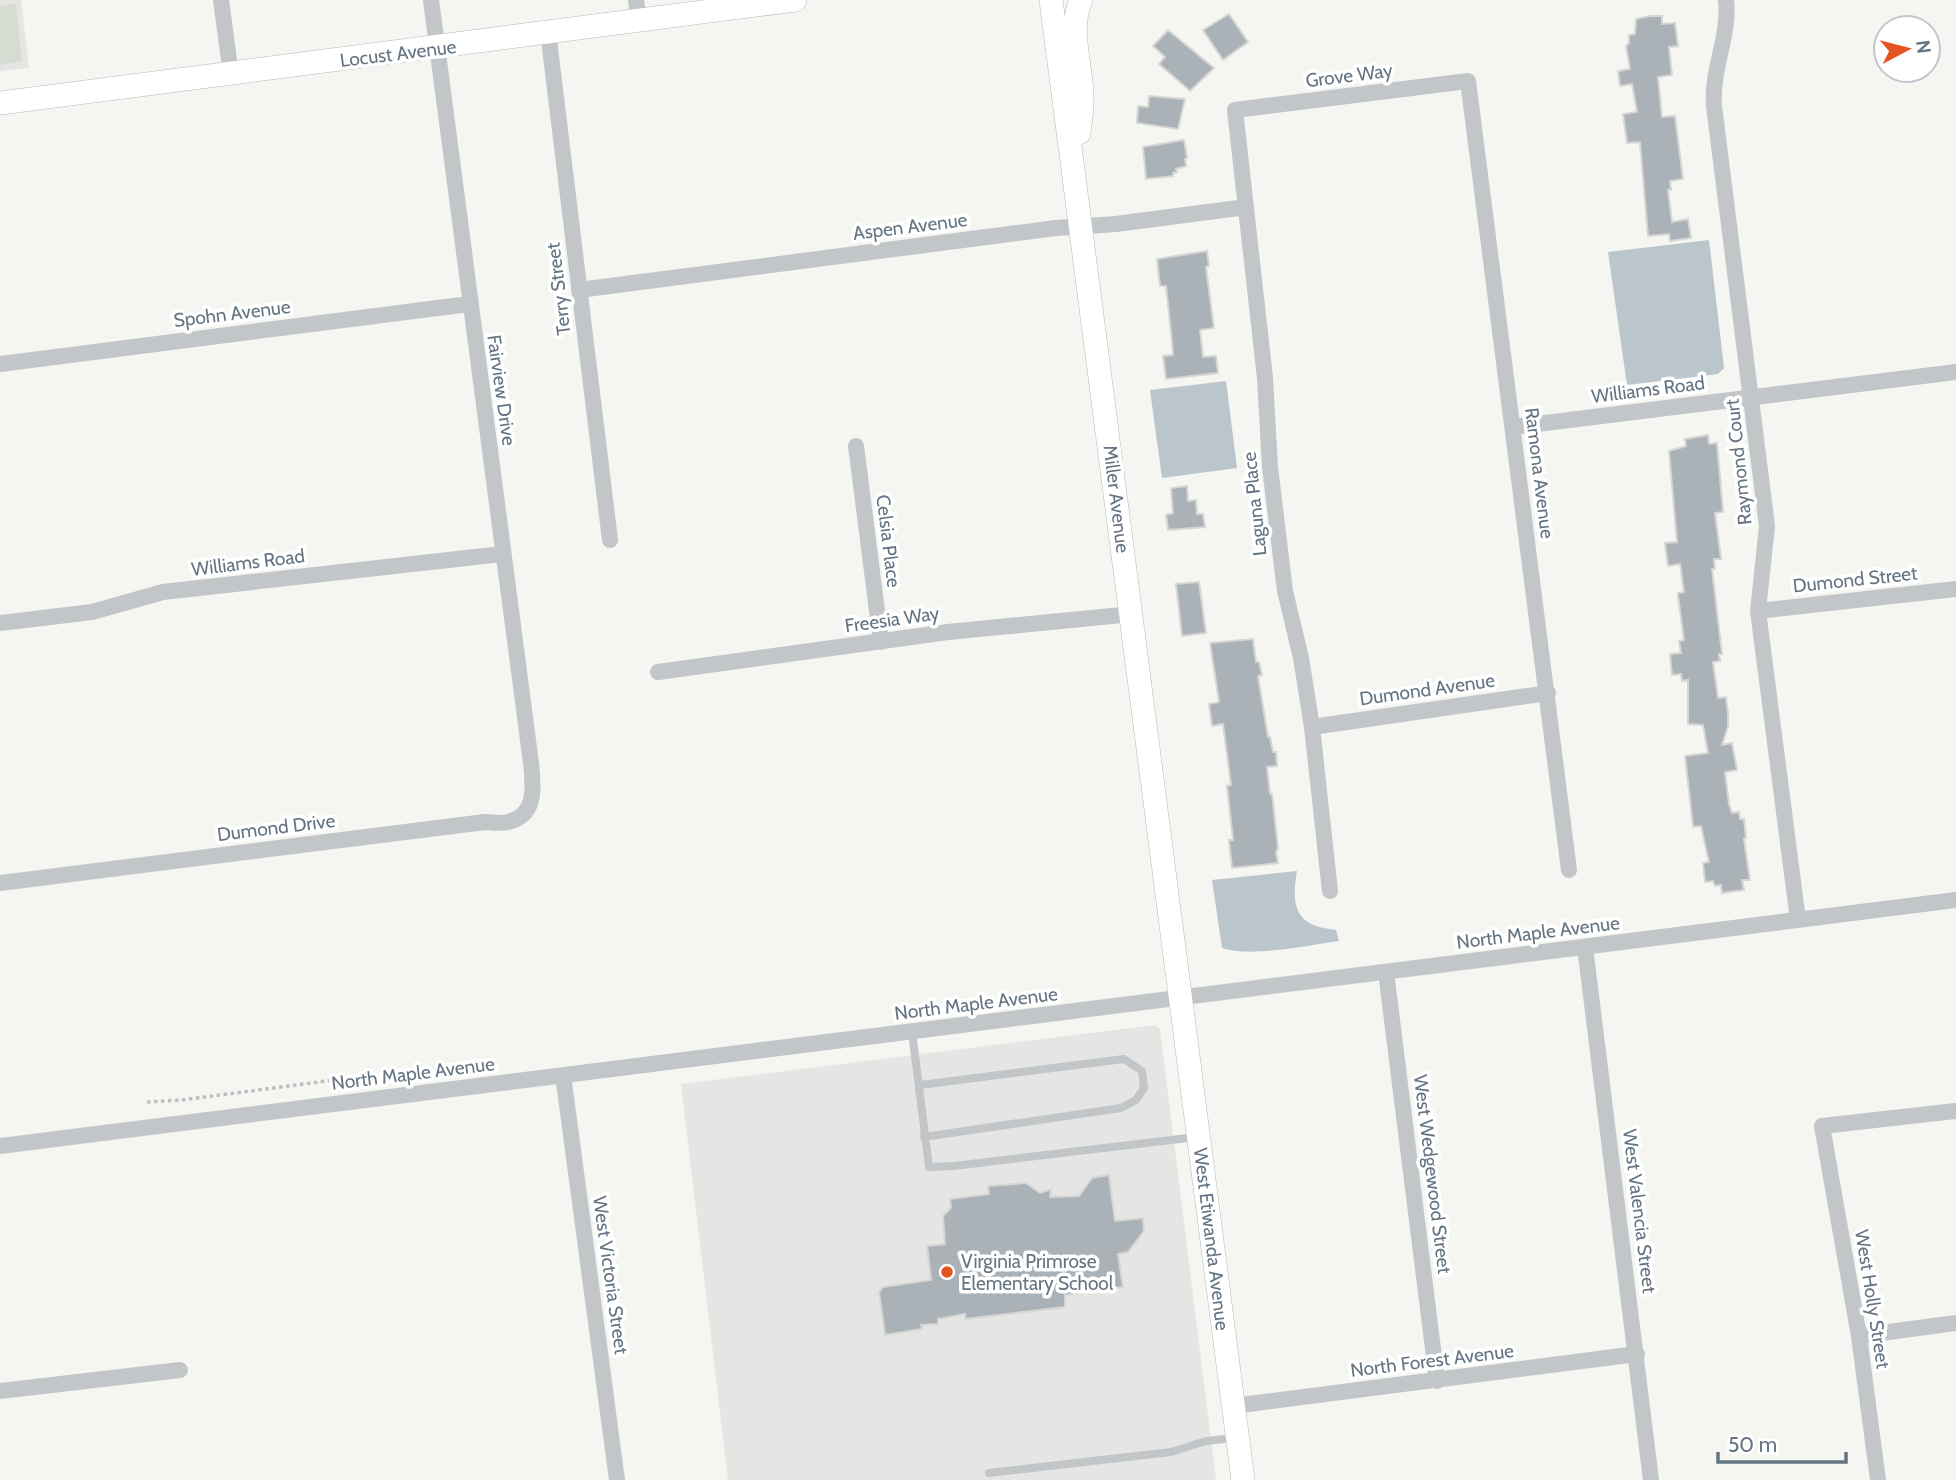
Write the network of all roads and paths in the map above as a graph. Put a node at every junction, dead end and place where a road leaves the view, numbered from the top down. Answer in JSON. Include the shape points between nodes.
{"nodes":[{"id":1,"x":221,"y":0,"type":"edge"},
{"id":2,"x":431,"y":0,"type":"edge"},
{"id":3,"x":795,"y":0,"type":"edge"},
{"id":4,"x":1051,"y":0,"type":"edge"},
{"id":5,"x":1081,"y":0,"type":"edge"},
{"id":6,"x":1726,"y":0,"type":"edge"},
{"id":7,"x":637,"y":10,"type":"edge"},
{"id":8,"x":548,"y":32,"type":"junction"},
{"id":9,"x":438,"y":48,"type":"junction"},
{"id":10,"x":231,"y":75,"type":"junction"},
{"id":11,"x":1468,"y":81,"type":"joint"},
{"id":12,"x":0,"y":103,"type":"edge"},
{"id":13,"x":1235,"y":110,"type":"joint"},
{"id":14,"x":1075,"y":175,"type":"junction"},
{"id":15,"x":1246,"y":207,"type":"junction"},
{"id":16,"x":1082,"y":225,"type":"junction"},
{"id":17,"x":579,"y":290,"type":"junction"},
{"id":18,"x":470,"y":304,"type":"junction"},
{"id":19,"x":0,"y":364,"type":"edge"},
{"id":20,"x":1956,"y":372,"type":"edge"},
{"id":21,"x":1752,"y":397,"type":"junction"},
{"id":22,"x":1513,"y":427,"type":"junction"},
{"id":23,"x":856,"y":446,"type":"dead end"},
{"id":24,"x":610,"y":540,"type":"dead end"},
{"id":25,"x":502,"y":554,"type":"junction"},
{"id":26,"x":1956,"y":589,"type":"edge"},
{"id":27,"x":1758,"y":611,"type":"junction"},
{"id":28,"x":1132,"y":614,"type":"junction"},
{"id":29,"x":0,"y":623,"type":"edge"},
{"id":30,"x":881,"y":642,"type":"junction"},
{"id":31,"x":658,"y":672,"type":"dead end"},
{"id":32,"x":1548,"y":693,"type":"junction"},
{"id":33,"x":1312,"y":727,"type":"junction"},
{"id":34,"x":533,"y":785,"type":"joint"},
{"id":35,"x":1569,"y":870,"type":"dead end"},
{"id":36,"x":0,"y":883,"type":"edge"},
{"id":37,"x":1330,"y":891,"type":"dead end"},
{"id":38,"x":1956,"y":900,"type":"edge"},
{"id":39,"x":1798,"y":920,"type":"junction"},
{"id":40,"x":1585,"y":947,"type":"junction"},
{"id":41,"x":1386,"y":972,"type":"junction"},
{"id":42,"x":1181,"y":998,"type":"junction"},
{"id":43,"x":912,"y":1032,"type":"junction"},
{"id":44,"x":563,"y":1075,"type":"junction"},
{"id":45,"x":365,"y":1076,"type":"dead end"},
{"id":46,"x":920,"y":1085,"type":"junction"},
{"id":47,"x":147,"y":1102,"type":"dead end"},
{"id":48,"x":1956,"y":1111,"type":"edge"},
{"id":49,"x":1199,"y":1137,"type":"junction"},
{"id":50,"x":925,"y":1138,"type":"junction"},
{"id":51,"x":0,"y":1146,"type":"edge"},
{"id":52,"x":1956,"y":1323,"type":"edge"},
{"id":53,"x":1859,"y":1336,"type":"junction"},
{"id":54,"x":1637,"y":1354,"type":"junction"},
{"id":55,"x":180,"y":1370,"type":"dead end"},
{"id":56,"x":1437,"y":1381,"type":"junction"},
{"id":57,"x":0,"y":1391,"type":"edge"},
{"id":58,"x":1233,"y":1406,"type":"junction"},
{"id":59,"x":1237,"y":1438,"type":"junction"},
{"id":60,"x":989,"y":1473,"type":"dead end"},
{"id":61,"x":617,"y":1480,"type":"edge"},
{"id":62,"x":1242,"y":1480,"type":"edge"},
{"id":63,"x":1651,"y":1480,"type":"edge"},
{"id":64,"x":1878,"y":1480,"type":"edge"}],
"edges":[{"from":1,"to":10,"type":"street"},
{"from":2,"to":9,"type":"street","name":"Fairview Drive"},
{"from":3,"to":7,"type":"street","name":"Locust Avenue"},
{"from":4,"to":14,"type":"street","name":"Miller Avenue"},
{"from":5,"to":14,"type":"street","via":[[1075,33],[1082,96]]},
{"from":6,"to":21,"type":"street","name":"Raymond Court","via":[[1726,27],[1713,99]]},
{"from":7,"to":8,"type":"street","name":"Locust Avenue"},
{"from":8,"to":9,"type":"street","name":"Locust Avenue"},
{"from":8,"to":17,"type":"street","name":"Terry Street"},
{"from":9,"to":10,"type":"street","name":"Locust Avenue"},
{"from":9,"to":18,"type":"street","name":"Fairview Drive"},
{"from":10,"to":12,"type":"street","name":"Locust Avenue"},
{"from":11,"to":13,"type":"street","name":"Grove Way"},
{"from":11,"to":22,"type":"street","name":"Ramona Avenue"},
{"from":13,"to":15,"type":"street","name":"Laguna Place"},
{"from":14,"to":16,"type":"street","name":"Miller Avenue"},
{"from":15,"to":16,"type":"street","name":"Aspen Avenue"},
{"from":15,"to":33,"type":"street","name":"Laguna Place","via":[[1285,591]]},
{"from":16,"to":17,"type":"street","name":"Aspen Avenue"},
{"from":16,"to":28,"type":"street","name":"Miller Avenue"},
{"from":17,"to":24,"type":"street","name":"Terry Street"},
{"from":18,"to":19,"type":"street","name":"Spohn Avenue"},
{"from":18,"to":25,"type":"street","name":"Fairview Drive"},
{"from":20,"to":21,"type":"street","name":"Williams Road"},
{"from":21,"to":22,"type":"street","name":"Williams Road"},
{"from":21,"to":27,"type":"street","name":"Raymond Court","via":[[1768,526]]},
{"from":22,"to":32,"type":"street","name":"Ramona Avenue"},
{"from":23,"to":30,"type":"street","name":"Celsia Place"},
{"from":25,"to":29,"type":"street","name":"Williams Road","via":[[163,592],[92,612]]},
{"from":25,"to":34,"type":"street","name":"Fairview Drive"},
{"from":26,"to":27,"type":"street","name":"Dumond Street"},
{"from":27,"to":39,"type":"street","name":"Raymond Court"},
{"from":28,"to":30,"type":"street","name":"Freesia Way"},
{"from":28,"to":42,"type":"street","name":"Miller Avenue"},
{"from":30,"to":31,"type":"street","name":"Freesia Way"},
{"from":32,"to":33,"type":"street","name":"Dumond Avenue"},
{"from":32,"to":35,"type":"street","name":"Ramona Avenue"},
{"from":33,"to":37,"type":"street","name":"Laguna Place"},
{"from":34,"to":36,"type":"street","name":"Dumond Drive","via":[[527,809],[508,822]]},
{"from":38,"to":39,"type":"street","name":"North Maple Avenue"},
{"from":39,"to":40,"type":"street","name":"North Maple Avenue"},
{"from":40,"to":41,"type":"street","name":"North Maple Avenue"},
{"from":40,"to":54,"type":"street","name":"West Valencia Street"},
{"from":41,"to":42,"type":"street","name":"North Maple Avenue"},
{"from":41,"to":56,"type":"street","name":"West Wedgewood Street"},
{"from":42,"to":43,"type":"street","name":"North Maple Avenue"},
{"from":42,"to":49,"type":"street","name":"West Etiwanda Avenue"},
{"from":43,"to":44,"type":"street","name":"North Maple Avenue"},
{"from":43,"to":46,"type":"lane"},
{"from":44,"to":51,"type":"street","name":"North Maple Avenue"},
{"from":44,"to":61,"type":"street","name":"West Victoria Street"},
{"from":45,"to":47,"type":"path"},
{"from":46,"to":50,"type":"lane"},
{"from":46,"to":50,"type":"lane","via":[[1124,1059],[1142,1071],[1144,1088],[1136,1100],[1121,1108]]},
{"from":48,"to":53,"type":"street","name":"West Holly Street","via":[[1822,1126]]},
{"from":49,"to":50,"type":"lane","via":[[929,1167]]},
{"from":49,"to":58,"type":"street","name":"West Etiwanda Avenue"},
{"from":52,"to":53,"type":"street"},
{"from":53,"to":64,"type":"street","name":"West Holly Street"},
{"from":54,"to":56,"type":"street","name":"North Forest Avenue"},
{"from":54,"to":63,"type":"street","name":"West Valencia Street"},
{"from":55,"to":57,"type":"street"},
{"from":56,"to":58,"type":"street","name":"North Forest Avenue"},
{"from":58,"to":59,"type":"street","name":"West Etiwanda Avenue"},
{"from":59,"to":60,"type":"lane","via":[[1171,1452]]},
{"from":59,"to":62,"type":"street","name":"West Etiwanda Avenue"}]}
